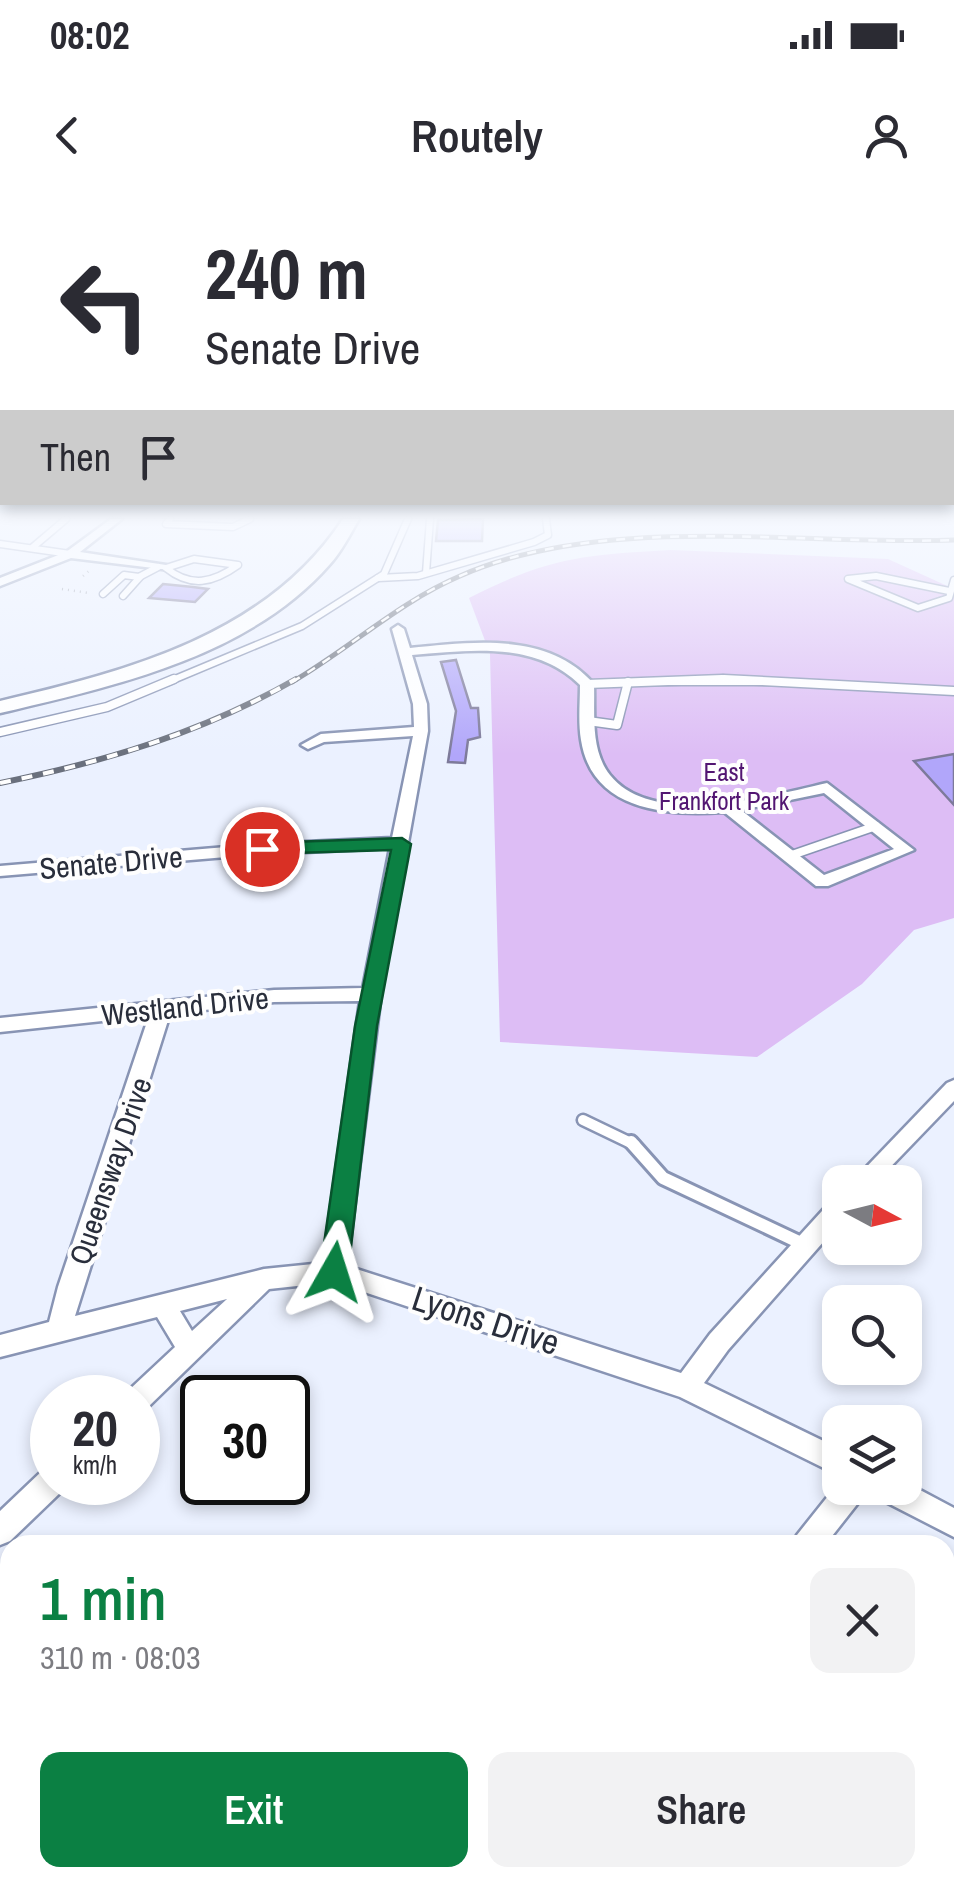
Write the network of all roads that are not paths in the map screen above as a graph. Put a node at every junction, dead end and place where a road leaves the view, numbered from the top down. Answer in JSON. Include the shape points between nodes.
{"nodes":[{"id":1,"x":254,"y":598,"type":"edge"},
{"id":2,"x":278,"y":598,"type":"edge"},
{"id":3,"x":347,"y":598,"type":"edge"},
{"id":4,"x":893,"y":598,"type":"edge"},
{"id":5,"x":949,"y":598,"type":"edge"},
{"id":6,"x":398,"y":629,"type":"dead end"},
{"id":7,"x":404,"y":652,"type":"junction"},
{"id":8,"x":628,"y":682,"type":"junction"},
{"id":9,"x":587,"y":684,"type":"junction"},
{"id":10,"x":954,"y":691,"type":"edge"},
{"id":11,"x":0,"y":694,"type":"edge"},
{"id":12,"x":0,"y":707,"type":"edge"},
{"id":13,"x":588,"y":722,"type":"junction"},
{"id":14,"x":421,"y":731,"type":"junction"},
{"id":15,"x":0,"y":732,"type":"edge"},
{"id":16,"x":308,"y":744,"type":"dead end"},
{"id":17,"x":732,"y":810,"type":"junction"},
{"id":18,"x":876,"y":826,"type":"junction"},
{"id":19,"x":402,"y":844,"type":"junction"},
{"id":20,"x":789,"y":856,"type":"junction"},
{"id":21,"x":0,"y":871,"type":"edge"},
{"id":22,"x":371,"y":994,"type":"junction"},
{"id":23,"x":161,"y":1010,"type":"junction"},
{"id":24,"x":0,"y":1026,"type":"edge"},
{"id":25,"x":954,"y":1088,"type":"edge"},
{"id":26,"x":583,"y":1120,"type":"dead end"},
{"id":27,"x":879,"y":1165,"type":"edge"},
{"id":28,"x":822,"y":1227,"type":"edge"},
{"id":29,"x":806,"y":1245,"type":"junction"},
{"id":30,"x":334,"y":1272,"type":"junction"},
{"id":31,"x":264,"y":1279,"type":"junction"},
{"id":32,"x":164,"y":1308,"type":"junction"},
{"id":33,"x":60,"y":1332,"type":"junction"},
{"id":34,"x":0,"y":1346,"type":"edge"},
{"id":35,"x":190,"y":1350,"type":"junction"},
{"id":36,"x":160,"y":1379,"type":"edge"},
{"id":37,"x":686,"y":1388,"type":"junction"},
{"id":38,"x":822,"y":1454,"type":"edge"},
{"id":39,"x":30,"y":1502,"type":"edge"},
{"id":40,"x":839,"y":1505,"type":"edge"},
{"id":41,"x":920,"y":1505,"type":"edge"},
{"id":42,"x":954,"y":1523,"type":"edge"},
{"id":43,"x":0,"y":1531,"type":"edge"},
{"id":44,"x":816,"y":1535,"type":"edge"}],
"edges":[{"from":1,"to":11,"type":"main road","via":[[226,618],[118,663]]},
{"from":2,"to":12,"type":"main road","via":[[243,623],[118,676]]},
{"from":3,"to":15,"type":"lane","via":[[302,626],[107,707]]},
{"from":4,"to":5,"type":"lane","via":[[918,608]]},
{"from":6,"to":7,"type":"street"},
{"from":7,"to":9,"type":"street","via":[[523,651],[568,664]]},
{"from":7,"to":14,"type":"street"},
{"from":8,"to":9,"type":"lane"},
{"from":8,"to":10,"type":"lane","via":[[723,679]]},
{"from":8,"to":13,"type":"lane","via":[[618,725]]},
{"from":9,"to":13,"type":"street"},
{"from":13,"to":17,"type":"street","via":[[596,764],[620,790],[679,810]]},
{"from":14,"to":16,"type":"street"},
{"from":14,"to":19,"type":"street"},
{"from":17,"to":18,"type":"street","via":[[828,788]]},
{"from":17,"to":20,"type":"street"},
{"from":18,"to":20,"type":"lane"},
{"from":18,"to":20,"type":"street","via":[[906,850],[822,882]]},
{"from":19,"to":21,"type":"street","name":"Senate Drive"},
{"from":19,"to":22,"type":"street"},
{"from":22,"to":23,"type":"street","name":"Westland Drive","via":[[308,993]]},
{"from":22,"to":30,"type":"street"},
{"from":23,"to":24,"type":"street","name":"Westland Drive"},
{"from":23,"to":33,"type":"street","name":"Queensway Drive"},
{"from":25,"to":27,"type":"street"},
{"from":26,"to":29,"type":"lane","via":[[634,1144],[663,1178]]},
{"from":28,"to":29,"type":"street"},
{"from":29,"to":37,"type":"street"},
{"from":30,"to":31,"type":"street","name":"Lyons Drive"},
{"from":30,"to":37,"type":"street","name":"Lyons Drive"},
{"from":31,"to":32,"type":"street","name":"Lyons Drive"},
{"from":31,"to":35,"type":"street"},
{"from":32,"to":33,"type":"street","name":"Lyons Drive"},
{"from":32,"to":35,"type":"street"},
{"from":33,"to":34,"type":"street","name":"Lyons Drive"},
{"from":35,"to":36,"type":"street"},
{"from":37,"to":38,"type":"street","name":"Lyons Drive"},
{"from":39,"to":43,"type":"street"},
{"from":40,"to":44,"type":"street"},
{"from":41,"to":42,"type":"street"}]}
